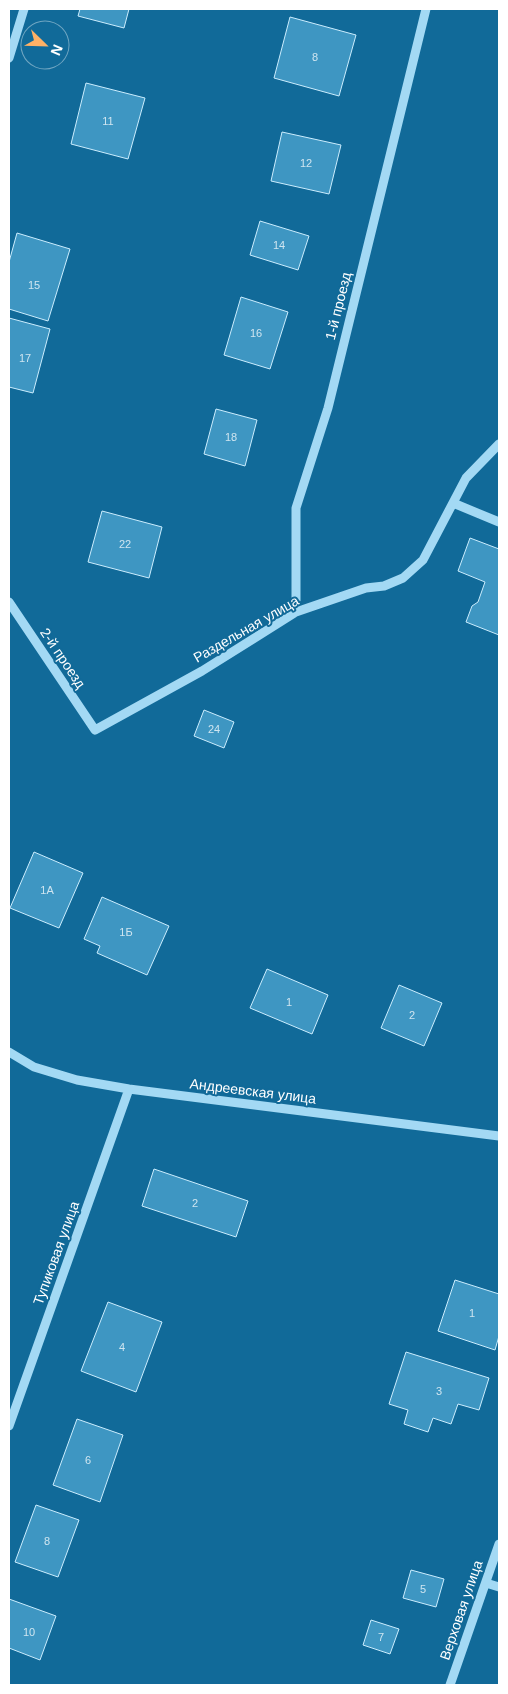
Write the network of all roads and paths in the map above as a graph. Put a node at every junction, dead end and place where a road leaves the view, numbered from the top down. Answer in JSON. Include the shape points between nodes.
{"nodes":[{"id":1,"x":24,"y":9,"type":"edge"},
{"id":2,"x":426,"y":9,"type":"edge"},
{"id":3,"x":9,"y":58,"type":"edge"},
{"id":4,"x":499,"y":444,"type":"edge"},
{"id":5,"x":453,"y":503,"type":"junction"},
{"id":6,"x":499,"y":522,"type":"edge"},
{"id":7,"x":9,"y":602,"type":"edge"},
{"id":8,"x":296,"y":612,"type":"junction"},
{"id":9,"x":95,"y":730,"type":"joint"},
{"id":10,"x":9,"y":1052,"type":"edge"},
{"id":11,"x":129,"y":1089,"type":"junction"},
{"id":12,"x":499,"y":1136,"type":"edge"},
{"id":13,"x":9,"y":1426,"type":"edge"},
{"id":14,"x":499,"y":1544,"type":"edge"},
{"id":15,"x":486,"y":1583,"type":"junction"},
{"id":16,"x":499,"y":1587,"type":"edge"},
{"id":17,"x":450,"y":1685,"type":"edge"}],
"edges":[{"from":1,"to":3,"type":"street"},
{"from":2,"to":8,"type":"street","name":"1-й проезд","via":[[328,408],[296,508]]},
{"from":4,"to":5,"type":"street","name":"Раздельная улица","via":[[466,478]]},
{"from":5,"to":6,"type":"street"},
{"from":5,"to":8,"type":"street","name":"Раздельная улица","via":[[423,560],[403,578]]},
{"from":7,"to":9,"type":"street","name":"2-й проезд"},
{"from":8,"to":9,"type":"street","name":"Раздельная улица","via":[[202,671]]},
{"from":10,"to":11,"type":"street","name":"Андреевская улица","via":[[34,1067],[77,1080]]},
{"from":11,"to":12,"type":"street","name":"Андреевская улица"},
{"from":11,"to":13,"type":"street","name":"Тупиковая улица"},
{"from":14,"to":15,"type":"street","name":"Верховая улица"},
{"from":15,"to":16,"type":"street"},
{"from":15,"to":17,"type":"street","name":"Верховая улица"}]}
